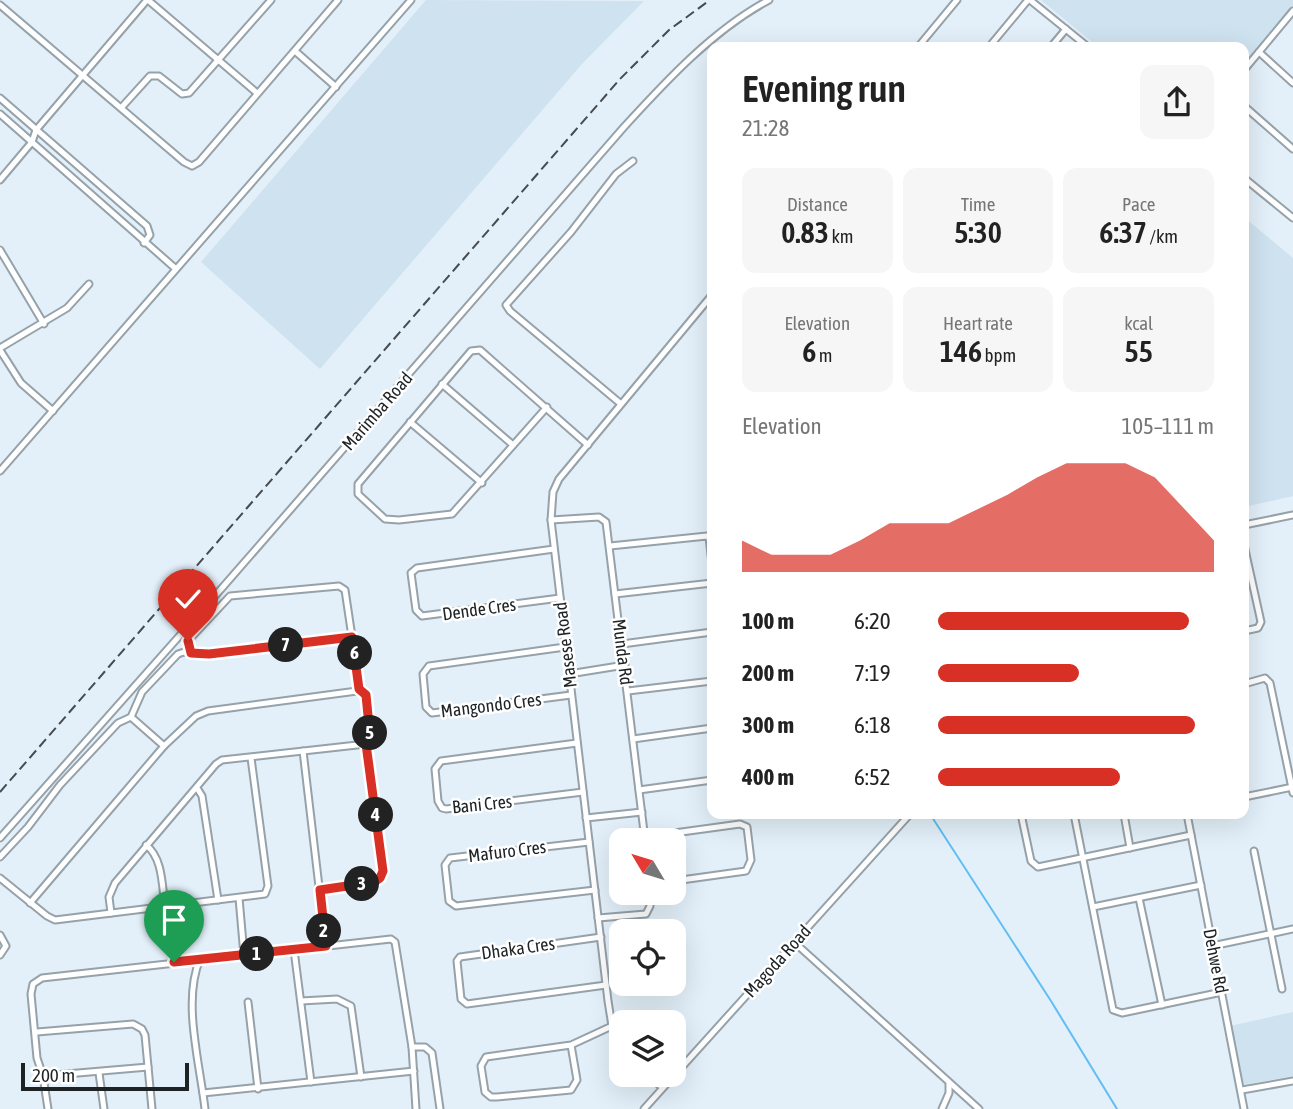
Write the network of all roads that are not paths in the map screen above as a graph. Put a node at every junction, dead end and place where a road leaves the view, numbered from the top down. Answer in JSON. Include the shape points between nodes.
{"nodes":[{"id":1,"x":147,"y":0,"type":"edge"},
{"id":2,"x":271,"y":0,"type":"edge"},
{"id":3,"x":338,"y":0,"type":"edge"},
{"id":4,"x":411,"y":0,"type":"edge"},
{"id":5,"x":769,"y":0,"type":"edge"},
{"id":6,"x":957,"y":0,"type":"edge"},
{"id":7,"x":1029,"y":0,"type":"edge"},
{"id":8,"x":0,"y":5,"type":"edge"},
{"id":9,"x":1292,"y":16,"type":"edge"},
{"id":10,"x":1066,"y":29,"type":"junction"},
{"id":11,"x":711,"y":42,"type":"edge"},
{"id":12,"x":922,"y":42,"type":"edge"},
{"id":13,"x":993,"y":42,"type":"edge"},
{"id":14,"x":1055,"y":42,"type":"edge"},
{"id":15,"x":1082,"y":42,"type":"edge"},
{"id":16,"x":707,"y":46,"type":"edge"},
{"id":17,"x":295,"y":51,"type":"junction"},
{"id":18,"x":1259,"y":52,"type":"junction"},
{"id":19,"x":218,"y":60,"type":"junction"},
{"id":20,"x":1249,"y":64,"type":"edge"},
{"id":21,"x":82,"y":76,"type":"junction"},
{"id":22,"x":1293,"y":83,"type":"edge"},
{"id":23,"x":336,"y":87,"type":"junction"},
{"id":24,"x":257,"y":93,"type":"junction"},
{"id":25,"x":0,"y":98,"type":"edge"},
{"id":26,"x":121,"y":108,"type":"junction"},
{"id":27,"x":1249,"y":110,"type":"edge"},
{"id":28,"x":0,"y":114,"type":"edge"},
{"id":29,"x":36,"y":130,"type":"junction"},
{"id":30,"x":32,"y":142,"type":"junction"},
{"id":31,"x":1293,"y":149,"type":"edge"},
{"id":32,"x":633,"y":161,"type":"dead end"},
{"id":33,"x":0,"y":180,"type":"edge"},
{"id":34,"x":1249,"y":182,"type":"edge"},
{"id":35,"x":1293,"y":218,"type":"edge"},
{"id":36,"x":144,"y":243,"type":"junction"},
{"id":37,"x":0,"y":250,"type":"edge"},
{"id":38,"x":176,"y":270,"type":"junction"},
{"id":39,"x":89,"y":284,"type":"dead end"},
{"id":40,"x":707,"y":301,"type":"edge"},
{"id":41,"x":44,"y":324,"type":"junction"},
{"id":42,"x":0,"y":349,"type":"edge"},
{"id":43,"x":442,"y":384,"type":"junction"},
{"id":44,"x":621,"y":404,"type":"junction"},
{"id":45,"x":547,"y":407,"type":"junction"},
{"id":46,"x":53,"y":411,"type":"junction"},
{"id":47,"x":410,"y":422,"type":"junction"},
{"id":48,"x":588,"y":444,"type":"junction"},
{"id":49,"x":513,"y":445,"type":"junction"},
{"id":50,"x":0,"y":471,"type":"edge"},
{"id":51,"x":482,"y":483,"type":"junction"},
{"id":52,"x":1293,"y":514,"type":"edge"},
{"id":53,"x":551,"y":520,"type":"junction"},
{"id":54,"x":1249,"y":524,"type":"edge"},
{"id":55,"x":707,"y":536,"type":"edge"},
{"id":56,"x":610,"y":546,"type":"junction"},
{"id":57,"x":554,"y":550,"type":"junction"},
{"id":58,"x":1249,"y":568,"type":"edge"},
{"id":59,"x":707,"y":584,"type":"edge"},
{"id":60,"x":615,"y":594,"type":"junction"},
{"id":61,"x":560,"y":597,"type":"junction"},
{"id":62,"x":1249,"y":630,"type":"edge"},
{"id":63,"x":707,"y":633,"type":"edge"},
{"id":64,"x":352,"y":637,"type":"junction"},
{"id":65,"x":622,"y":644,"type":"junction"},
{"id":66,"x":565,"y":647,"type":"junction"},
{"id":67,"x":191,"y":653,"type":"junction"},
{"id":68,"x":625,"y":665,"type":"junction"},
{"id":69,"x":569,"y":674,"type":"junction"},
{"id":70,"x":707,"y":682,"type":"edge"},
{"id":71,"x":1249,"y":683,"type":"edge"},
{"id":72,"x":359,"y":689,"type":"junction"},
{"id":73,"x":628,"y":691,"type":"junction"},
{"id":74,"x":571,"y":695,"type":"junction"},
{"id":75,"x":131,"y":717,"type":"junction"},
{"id":76,"x":707,"y":729,"type":"edge"},
{"id":77,"x":633,"y":738,"type":"junction"},
{"id":78,"x":577,"y":743,"type":"junction"},
{"id":79,"x":366,"y":744,"type":"junction"},
{"id":80,"x":164,"y":746,"type":"junction"},
{"id":81,"x":303,"y":751,"type":"junction"},
{"id":82,"x":251,"y":758,"type":"junction"},
{"id":83,"x":707,"y":781,"type":"edge"},
{"id":84,"x":197,"y":788,"type":"junction"},
{"id":85,"x":1293,"y":789,"type":"edge"},
{"id":86,"x":639,"y":790,"type":"junction"},
{"id":87,"x":583,"y":792,"type":"junction"},
{"id":88,"x":1249,"y":796,"type":"edge"},
{"id":89,"x":642,"y":812,"type":"junction"},
{"id":90,"x":586,"y":818,"type":"junction"},
{"id":91,"x":906,"y":819,"type":"edge"},
{"id":92,"x":1022,"y":819,"type":"edge"},
{"id":93,"x":1075,"y":819,"type":"edge"},
{"id":94,"x":1125,"y":819,"type":"edge"},
{"id":95,"x":1188,"y":819,"type":"edge"},
{"id":96,"x":644,"y":828,"type":"edge"},
{"id":97,"x":686,"y":832,"type":"edge"},
{"id":98,"x":1191,"y":835,"type":"junction"},
{"id":99,"x":0,"y":838,"type":"edge"},
{"id":100,"x":589,"y":842,"type":"junction"},
{"id":101,"x":146,"y":845,"type":"junction"},
{"id":102,"x":1130,"y":848,"type":"junction"},
{"id":103,"x":1254,"y":850,"type":"dead end"},
{"id":104,"x":0,"y":857,"type":"edge"},
{"id":105,"x":1083,"y":858,"type":"junction"},
{"id":106,"x":0,"y":878,"type":"edge"},
{"id":107,"x":686,"y":879,"type":"edge"},
{"id":108,"x":1201,"y":885,"type":"junction"},
{"id":109,"x":320,"y":890,"type":"junction"},
{"id":110,"x":595,"y":890,"type":"junction"},
{"id":111,"x":239,"y":898,"type":"junction"},
{"id":112,"x":1139,"y":898,"type":"junction"},
{"id":113,"x":218,"y":900,"type":"junction"},
{"id":114,"x":30,"y":903,"type":"junction"},
{"id":115,"x":650,"y":905,"type":"edge"},
{"id":116,"x":165,"y":906,"type":"junction"},
{"id":117,"x":1093,"y":907,"type":"junction"},
{"id":118,"x":111,"y":913,"type":"junction"},
{"id":119,"x":598,"y":918,"type":"junction"},
{"id":120,"x":1293,"y":929,"type":"edge"},
{"id":121,"x":0,"y":935,"type":"edge"},
{"id":122,"x":1271,"y":935,"type":"junction"},
{"id":123,"x":601,"y":937,"type":"junction"},
{"id":124,"x":794,"y":943,"type":"junction"},
{"id":125,"x":326,"y":946,"type":"junction"},
{"id":126,"x":1212,"y":946,"type":"junction"},
{"id":127,"x":293,"y":950,"type":"junction"},
{"id":128,"x":0,"y":955,"type":"edge"},
{"id":129,"x":244,"y":955,"type":"junction"},
{"id":130,"x":200,"y":959,"type":"junction"},
{"id":131,"x":606,"y":985,"type":"junction"},
{"id":132,"x":1282,"y":989,"type":"dead end"},
{"id":133,"x":1222,"y":992,"type":"junction"},
{"id":134,"x":301,"y":1001,"type":"junction"},
{"id":135,"x":248,"y":1002,"type":"dead end"},
{"id":136,"x":1162,"y":1005,"type":"junction"},
{"id":137,"x":610,"y":1010,"type":"edge"},
{"id":138,"x":609,"y":1027,"type":"edge"},
{"id":139,"x":37,"y":1032,"type":"junction"},
{"id":140,"x":571,"y":1045,"type":"junction"},
{"id":141,"x":412,"y":1047,"type":"junction"},
{"id":142,"x":686,"y":1061,"type":"edge"},
{"id":143,"x":148,"y":1067,"type":"junction"},
{"id":144,"x":414,"y":1072,"type":"junction"},
{"id":145,"x":99,"y":1073,"type":"junction"},
{"id":146,"x":43,"y":1076,"type":"junction"},
{"id":147,"x":361,"y":1077,"type":"junction"},
{"id":148,"x":1293,"y":1081,"type":"edge"},
{"id":149,"x":311,"y":1083,"type":"junction"},
{"id":150,"x":948,"y":1083,"type":"junction"},
{"id":151,"x":662,"y":1087,"type":"edge"},
{"id":152,"x":258,"y":1088,"type":"junction"},
{"id":153,"x":1242,"y":1090,"type":"junction"},
{"id":154,"x":203,"y":1093,"type":"junction"},
{"id":155,"x":48,"y":1109,"type":"edge"},
{"id":156,"x":104,"y":1109,"type":"edge"},
{"id":157,"x":152,"y":1109,"type":"edge"},
{"id":158,"x":205,"y":1109,"type":"edge"},
{"id":159,"x":416,"y":1109,"type":"edge"},
{"id":160,"x":440,"y":1109,"type":"edge"},
{"id":161,"x":644,"y":1109,"type":"edge"},
{"id":162,"x":942,"y":1109,"type":"edge"},
{"id":163,"x":979,"y":1109,"type":"edge"},
{"id":164,"x":1244,"y":1109,"type":"edge"}],
"edges":[{"from":1,"to":19,"type":"street"},
{"from":1,"to":21,"type":"street"},
{"from":2,"to":19,"type":"street"},
{"from":3,"to":17,"type":"street"},
{"from":4,"to":23,"type":"street"},
{"from":5,"to":11,"type":"street","name":"Marimba Road"},
{"from":6,"to":12,"type":"street"},
{"from":7,"to":10,"type":"street"},
{"from":7,"to":13,"type":"street"},
{"from":8,"to":21,"type":"street"},
{"from":9,"to":18,"type":"street"},
{"from":10,"to":14,"type":"street"},
{"from":10,"to":15,"type":"street"},
{"from":16,"to":99,"type":"street","name":"Marimba Road","via":[[630,120]]},
{"from":17,"to":23,"type":"street"},
{"from":17,"to":24,"type":"street"},
{"from":18,"to":20,"type":"street"},
{"from":18,"to":22,"type":"street"},
{"from":19,"to":24,"type":"street"},
{"from":19,"to":26,"type":"street","via":[[189,93],[182,94],[159,76],[150,76]]},
{"from":21,"to":26,"type":"street"},
{"from":21,"to":29,"type":"street"},
{"from":23,"to":38,"type":"street"},
{"from":24,"to":26,"type":"street","via":[[192,166]]},
{"from":25,"to":29,"type":"street"},
{"from":27,"to":31,"type":"street"},
{"from":28,"to":30,"type":"street"},
{"from":29,"to":30,"type":"street"},
{"from":29,"to":36,"type":"street","via":[[147,226],[150,235]]},
{"from":30,"to":33,"type":"street"},
{"from":30,"to":36,"type":"street"},
{"from":32,"to":44,"type":"street","via":[[616,174],[506,305]]},
{"from":34,"to":35,"type":"street"},
{"from":36,"to":38,"type":"street"},
{"from":37,"to":41,"type":"street"},
{"from":38,"to":46,"type":"street"},
{"from":39,"to":41,"type":"street"},
{"from":40,"to":44,"type":"street","name":"Masese Road"},
{"from":41,"to":42,"type":"street"},
{"from":42,"to":46,"type":"street","via":[[21,383]]},
{"from":43,"to":45,"type":"street","via":[[478,349]]},
{"from":43,"to":47,"type":"street"},
{"from":43,"to":49,"type":"street"},
{"from":44,"to":48,"type":"street","name":"Masese Road"},
{"from":45,"to":48,"type":"street"},
{"from":45,"to":49,"type":"street"},
{"from":46,"to":50,"type":"street"},
{"from":47,"to":51,"type":"street"},
{"from":47,"to":51,"type":"street","via":[[357,487],[360,497],[382,517],[398,520],[452,514]]},
{"from":48,"to":53,"type":"street","name":"Masese Road","via":[[555,485]]},
{"from":49,"to":51,"type":"street"},
{"from":52,"to":54,"type":"street"},
{"from":53,"to":56,"type":"street","name":"Munda Rd","via":[[603,518]]},
{"from":53,"to":57,"type":"street","name":"Masese Road"},
{"from":55,"to":56,"type":"street"},
{"from":56,"to":60,"type":"street","name":"Munda Rd"},
{"from":57,"to":61,"type":"street","name":"Masese Road"},
{"from":57,"to":61,"type":"street","name":"Dende Cres","via":[[411,573],[416,610],[422,617]]},
{"from":58,"to":62,"type":"street","via":[[1261,622]]},
{"from":59,"to":60,"type":"street"},
{"from":60,"to":65,"type":"street","name":"Munda Rd"},
{"from":61,"to":66,"type":"street","name":"Masese Road"},
{"from":63,"to":65,"type":"street"},
{"from":64,"to":67,"type":"street"},
{"from":64,"to":67,"type":"street","via":[[343,587],[230,596],[188,641]]},
{"from":64,"to":72,"type":"street"},
{"from":65,"to":68,"type":"street","name":"Munda Rd"},
{"from":66,"to":69,"type":"street","name":"Masese Road"},
{"from":66,"to":74,"type":"street","name":"Mangondo Cres","via":[[429,666],[423,674],[426,706],[432,713]]},
{"from":67,"to":75,"type":"street","via":[[178,654],[142,692]]},
{"from":68,"to":69,"type":"street"},
{"from":68,"to":73,"type":"street","name":"Munda Rd"},
{"from":69,"to":74,"type":"street","name":"Masese Road"},
{"from":70,"to":73,"type":"street"},
{"from":71,"to":85,"type":"street","via":[[1265,678],[1270,683]]},
{"from":72,"to":79,"type":"street","via":[[366,695],[370,736]]},
{"from":72,"to":80,"type":"street","via":[[201,713]]},
{"from":73,"to":77,"type":"street","name":"Munda Rd"},
{"from":74,"to":78,"type":"street","name":"Masese Road"},
{"from":75,"to":80,"type":"street"},
{"from":75,"to":104,"type":"street","via":[[118,723]]},
{"from":76,"to":77,"type":"street"},
{"from":77,"to":86,"type":"street","name":"Munda Rd"},
{"from":78,"to":87,"type":"street","name":"Masese Road"},
{"from":78,"to":87,"type":"street","name":"Bani Cres","via":[[441,761],[435,769],[438,801],[446,809]]},
{"from":79,"to":81,"type":"street"},
{"from":79,"to":109,"type":"street","via":[[382,874],[374,882]]},
{"from":80,"to":114,"type":"street"},
{"from":81,"to":82,"type":"street"},
{"from":81,"to":109,"type":"street"},
{"from":82,"to":84,"type":"street","via":[[222,760]]},
{"from":82,"to":111,"type":"street","via":[[268,889],[265,894]]},
{"from":83,"to":86,"type":"street"},
{"from":84,"to":101,"type":"street"},
{"from":84,"to":113,"type":"street"},
{"from":85,"to":88,"type":"street"},
{"from":86,"to":89,"type":"street","name":"Munda Rd"},
{"from":87,"to":90,"type":"street","name":"Masese Road"},
{"from":89,"to":90,"type":"street"},
{"from":89,"to":96,"type":"street","name":"Munda Rd"},
{"from":90,"to":100,"type":"street","name":"Masese Road"},
{"from":91,"to":124,"type":"street","name":"Magoda Road"},
{"from":92,"to":105,"type":"street","via":[[1035,866]]},
{"from":93,"to":105,"type":"street"},
{"from":94,"to":102,"type":"street"},
{"from":95,"to":98,"type":"street","name":"Dehwe Rd"},
{"from":97,"to":107,"type":"street","via":[[740,824],[747,827],[751,860],[742,872]]},
{"from":98,"to":102,"type":"street"},
{"from":98,"to":108,"type":"street","name":"Dehwe Rd"},
{"from":100,"to":110,"type":"street","name":"Masese Road"},
{"from":100,"to":110,"type":"street","name":"Mafuro Cres","via":[[450,858],[445,865],[449,901],[456,906]]},
{"from":101,"to":116,"type":"street","via":[[158,862]]},
{"from":101,"to":118,"type":"street","via":[[111,890]]},
{"from":102,"to":105,"type":"street"},
{"from":103,"to":122,"type":"street"},
{"from":105,"to":117,"type":"street"},
{"from":106,"to":114,"type":"street"},
{"from":108,"to":112,"type":"street"},
{"from":108,"to":126,"type":"street","name":"Dehwe Rd"},
{"from":109,"to":125,"type":"street"},
{"from":110,"to":119,"type":"street","name":"Masese Road"},
{"from":111,"to":113,"type":"street"},
{"from":111,"to":129,"type":"street"},
{"from":112,"to":117,"type":"street"},
{"from":112,"to":136,"type":"street"},
{"from":113,"to":116,"type":"street"},
{"from":114,"to":118,"type":"street","via":[[55,920]]},
{"from":115,"to":119,"type":"street","via":[[646,914]]},
{"from":116,"to":118,"type":"street"},
{"from":117,"to":136,"type":"street","via":[[1114,1010],[1122,1013]]},
{"from":119,"to":123,"type":"street","name":"Masese Road"},
{"from":120,"to":122,"type":"street"},
{"from":121,"to":128,"type":"street","via":[[6,946]]},
{"from":122,"to":126,"type":"street"},
{"from":122,"to":132,"type":"street"},
{"from":123,"to":131,"type":"street","name":"Masese Road"},
{"from":123,"to":131,"type":"street","name":"Dhaka Cres","via":[[457,961],[461,999],[467,1004]]},
{"from":124,"to":142,"type":"street","name":"Magoda Road"},
{"from":124,"to":150,"type":"street"},
{"from":125,"to":127,"type":"street"},
{"from":125,"to":141,"type":"street","via":[[393,940]]},
{"from":126,"to":133,"type":"street","name":"Dehwe Rd"},
{"from":127,"to":129,"type":"street"},
{"from":127,"to":134,"type":"street"},
{"from":129,"to":130,"type":"street"},
{"from":130,"to":139,"type":"street","via":[[42,978],[31,989]]},
{"from":130,"to":154,"type":"street","via":[[191,1003]]},
{"from":131,"to":137,"type":"street","name":"Masese Road"},
{"from":133,"to":136,"type":"street"},
{"from":133,"to":153,"type":"street","name":"Dehwe Rd"},
{"from":134,"to":147,"type":"street","via":[[338,999],[351,1006]]},
{"from":134,"to":149,"type":"street"},
{"from":135,"to":152,"type":"street"},
{"from":138,"to":140,"type":"street"},
{"from":139,"to":143,"type":"street","via":[[138,1025],[145,1035]]},
{"from":139,"to":146,"type":"street","via":[[37,1058]]},
{"from":140,"to":140,"type":"street","via":[[486,1057],[481,1066],[485,1092],[497,1097],[571,1090],[577,1080]]},
{"from":141,"to":144,"type":"street"},
{"from":141,"to":160,"type":"street","via":[[425,1047],[432,1053]]},
{"from":143,"to":145,"type":"street"},
{"from":143,"to":157,"type":"street"},
{"from":144,"to":147,"type":"street"},
{"from":144,"to":159,"type":"street"},
{"from":145,"to":146,"type":"street"},
{"from":145,"to":156,"type":"street"},
{"from":146,"to":155,"type":"street"},
{"from":147,"to":149,"type":"street"},
{"from":148,"to":153,"type":"street"},
{"from":149,"to":152,"type":"street"},
{"from":150,"to":162,"type":"street"},
{"from":150,"to":163,"type":"street"},
{"from":151,"to":161,"type":"street","name":"Magoda Road"},
{"from":152,"to":154,"type":"street"},
{"from":153,"to":164,"type":"street","name":"Dehwe Rd"},
{"from":154,"to":158,"type":"street"}]}
